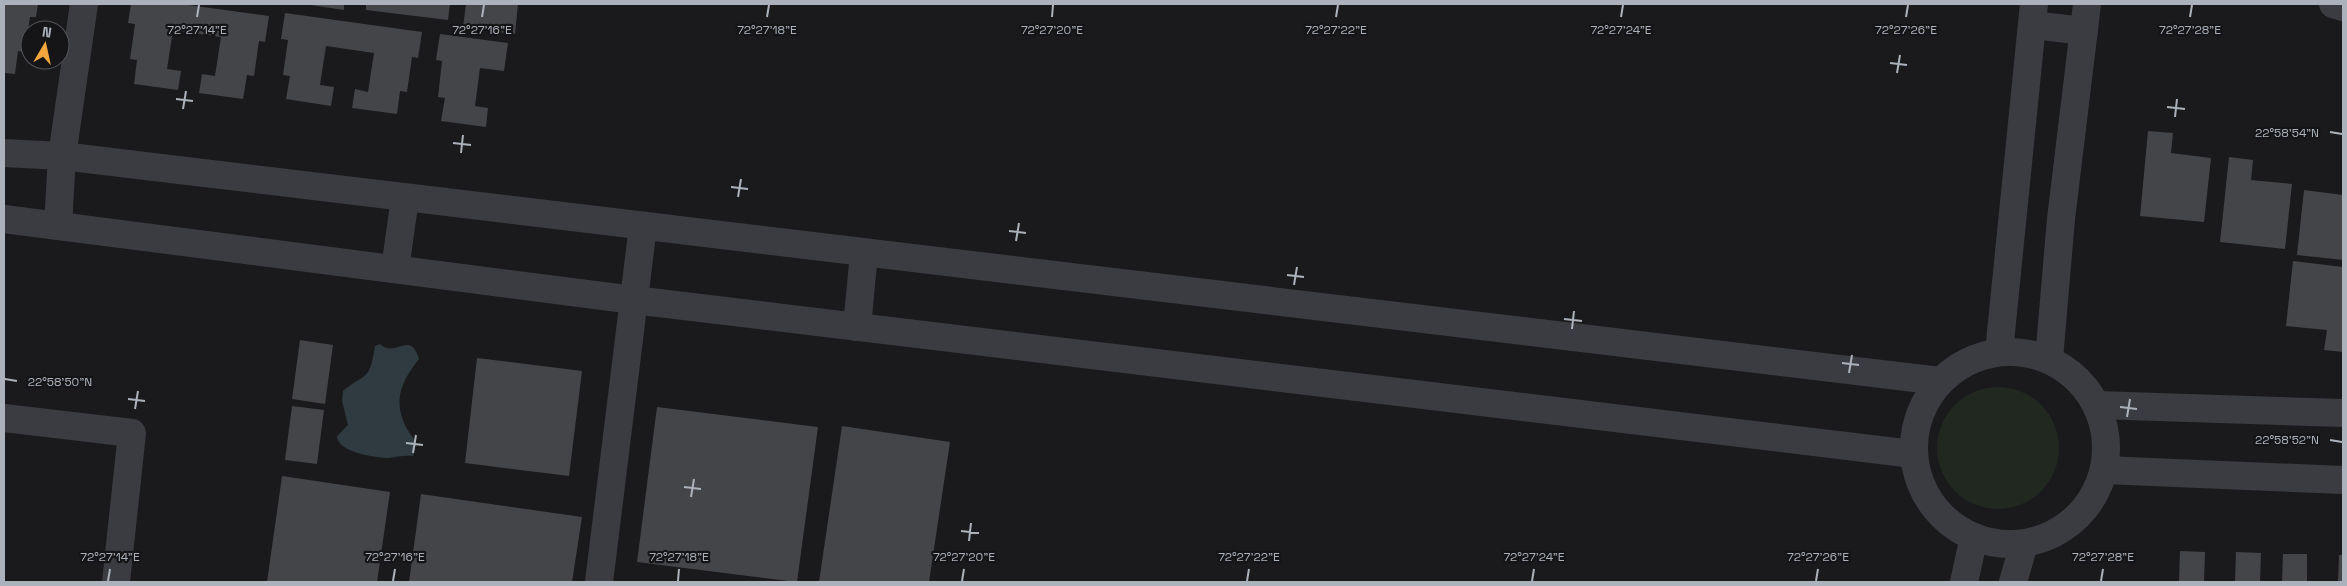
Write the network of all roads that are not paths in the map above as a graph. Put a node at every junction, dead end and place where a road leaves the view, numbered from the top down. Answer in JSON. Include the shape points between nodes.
{"nodes":[{"id":1,"x":84,"y":4,"type":"edge"},
{"id":2,"x":2087,"y":4,"type":"edge"},
{"id":3,"x":2033,"y":14,"type":"edge"},
{"id":4,"x":2084,"y":31,"type":"junction"},
{"id":5,"x":4,"y":153,"type":"edge"},
{"id":6,"x":62,"y":156,"type":"junction"},
{"id":7,"x":405,"y":198,"type":"junction"},
{"id":8,"x":4,"y":219,"type":"edge"},
{"id":9,"x":58,"y":226,"type":"junction"},
{"id":10,"x":642,"y":226,"type":"junction"},
{"id":11,"x":864,"y":253,"type":"junction"},
{"id":12,"x":395,"y":269,"type":"junction"},
{"id":13,"x":634,"y":300,"type":"junction"},
{"id":14,"x":857,"y":327,"type":"junction"},
{"id":15,"x":1999,"y":352,"type":"junction"},
{"id":16,"x":2049,"y":360,"type":"junction"},
{"id":17,"x":1940,"y":381,"type":"junction"},
{"id":18,"x":2097,"y":405,"type":"junction"},
{"id":19,"x":2343,"y":413,"type":"edge"},
{"id":20,"x":4,"y":418,"type":"edge"},
{"id":21,"x":1913,"y":454,"type":"junction"},
{"id":22,"x":2104,"y":470,"type":"junction"},
{"id":23,"x":2343,"y":480,"type":"edge"},
{"id":24,"x":1974,"y":538,"type":"junction"},
{"id":25,"x":2024,"y":544,"type":"junction"},
{"id":26,"x":116,"y":582,"type":"edge"},
{"id":27,"x":599,"y":582,"type":"edge"},
{"id":28,"x":1964,"y":582,"type":"edge"},
{"id":29,"x":2013,"y":582,"type":"edge"}],
"edges":[{"from":1,"to":6,"type":"street"},
{"from":2,"to":4,"type":"street"},
{"from":3,"to":4,"type":"street"},
{"from":3,"to":15,"type":"street"},
{"from":4,"to":16,"type":"street","via":[[2061,219]]},
{"from":5,"to":6,"type":"street"},
{"from":6,"to":7,"type":"street"},
{"from":6,"to":9,"type":"street"},
{"from":7,"to":10,"type":"street"},
{"from":7,"to":12,"type":"street"},
{"from":8,"to":9,"type":"street"},
{"from":9,"to":12,"type":"street"},
{"from":10,"to":11,"type":"street"},
{"from":10,"to":13,"type":"street"},
{"from":11,"to":14,"type":"street"},
{"from":11,"to":17,"type":"street"},
{"from":12,"to":13,"type":"street"},
{"from":13,"to":14,"type":"street"},
{"from":13,"to":27,"type":"street"},
{"from":14,"to":21,"type":"street"},
{"from":15,"to":16,"type":"street","via":[[2025,352]]},
{"from":15,"to":17,"type":"street","via":[[1967,362]]},
{"from":16,"to":18,"type":"street","via":[[2068,371]]},
{"from":17,"to":21,"type":"street","via":[[1924,402],[1915,427]]},
{"from":18,"to":19,"type":"street"},
{"from":18,"to":22,"type":"street","via":[[2107,448]]},
{"from":20,"to":26,"type":"street","via":[[132,433]]},
{"from":21,"to":24,"type":"street","via":[[1918,480],[1931,505],[1950,524]]},
{"from":22,"to":23,"type":"street"},
{"from":22,"to":25,"type":"street","via":[[2084,511],[2066,527],[2046,538]]},
{"from":24,"to":25,"type":"street","via":[[1998,544]]},
{"from":24,"to":28,"type":"street"},
{"from":25,"to":29,"type":"street"}]}
